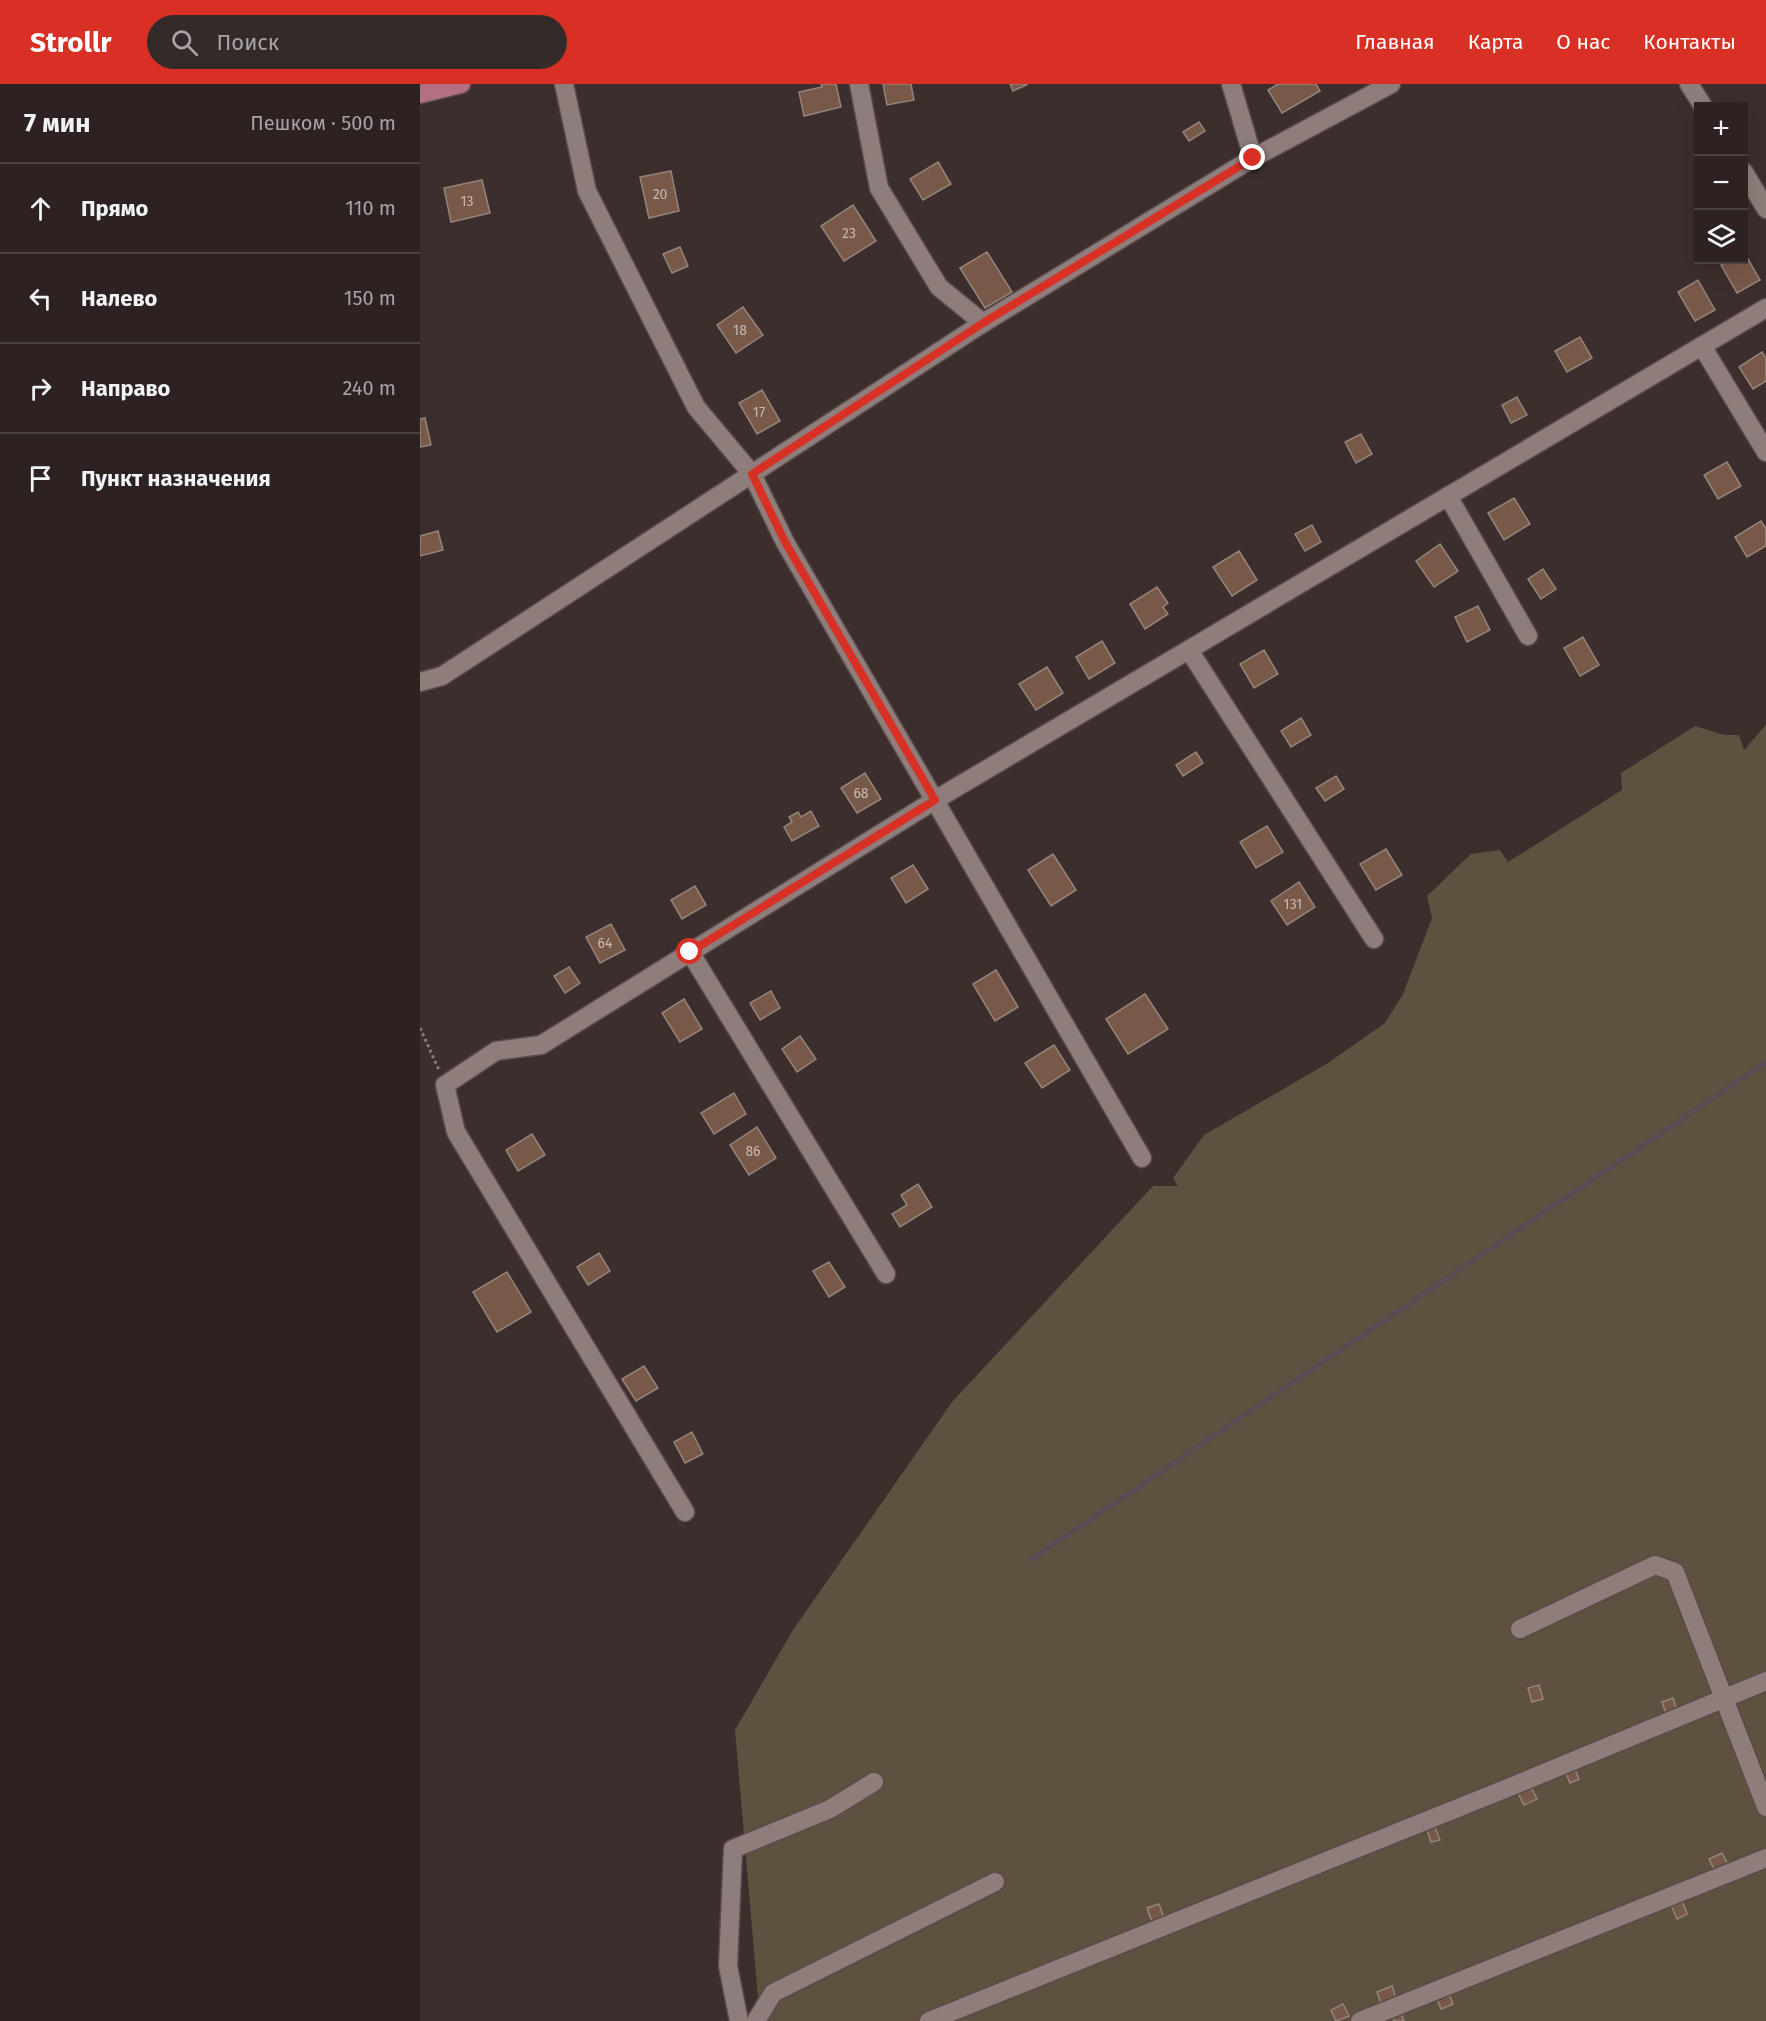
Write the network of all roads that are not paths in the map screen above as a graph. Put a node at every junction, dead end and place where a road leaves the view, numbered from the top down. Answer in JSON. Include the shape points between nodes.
{"nodes":[{"id":1,"x":461,"y":84,"type":"edge"},
{"id":2,"x":564,"y":84,"type":"edge"},
{"id":3,"x":859,"y":84,"type":"edge"},
{"id":4,"x":1231,"y":84,"type":"edge"},
{"id":5,"x":1391,"y":84,"type":"edge"},
{"id":6,"x":1689,"y":84,"type":"edge"},
{"id":7,"x":420,"y":94,"type":"edge"},
{"id":8,"x":1700,"y":102,"type":"edge"},
{"id":9,"x":1253,"y":158,"type":"junction"},
{"id":10,"x":1748,"y":180,"type":"edge"},
{"id":11,"x":1766,"y":209,"type":"edge"},
{"id":12,"x":1766,"y":308,"type":"edge"},
{"id":13,"x":983,"y":323,"type":"junction"},
{"id":14,"x":1702,"y":346,"type":"junction"},
{"id":15,"x":1766,"y":452,"type":"edge"},
{"id":16,"x":752,"y":474,"type":"junction"},
{"id":17,"x":1448,"y":496,"type":"junction"},
{"id":18,"x":1528,"y":636,"type":"dead end"},
{"id":19,"x":1190,"y":650,"type":"junction"},
{"id":20,"x":420,"y":682,"type":"edge"},
{"id":21,"x":935,"y":800,"type":"junction"},
{"id":22,"x":1374,"y":939,"type":"dead end"},
{"id":23,"x":690,"y":952,"type":"junction"},
{"id":24,"x":1142,"y":1158,"type":"dead end"},
{"id":25,"x":886,"y":1274,"type":"dead end"},
{"id":26,"x":685,"y":1512,"type":"dead end"},
{"id":27,"x":1520,"y":1629,"type":"dead end"},
{"id":28,"x":1766,"y":1681,"type":"edge"},
{"id":29,"x":1724,"y":1698,"type":"junction"},
{"id":30,"x":874,"y":1782,"type":"dead end"},
{"id":31,"x":1766,"y":1807,"type":"edge"},
{"id":32,"x":1766,"y":1858,"type":"edge"},
{"id":33,"x":995,"y":1882,"type":"dead end"},
{"id":34,"x":739,"y":2021,"type":"edge"},
{"id":35,"x":756,"y":2021,"type":"edge"},
{"id":36,"x":929,"y":2021,"type":"edge"},
{"id":37,"x":1360,"y":2021,"type":"edge"}],
"edges":[{"from":1,"to":7,"type":"main road"},
{"from":2,"to":16,"type":"street","via":[[587,191],[696,407]]},
{"from":3,"to":13,"type":"street","via":[[879,188],[939,287]]},
{"from":4,"to":9,"type":"street"},
{"from":5,"to":9,"type":"street"},
{"from":6,"to":8,"type":"street"},
{"from":9,"to":13,"type":"street"},
{"from":10,"to":11,"type":"street"},
{"from":12,"to":14,"type":"street"},
{"from":13,"to":16,"type":"street"},
{"from":14,"to":15,"type":"street"},
{"from":14,"to":17,"type":"street"},
{"from":16,"to":20,"type":"street","via":[[442,676]]},
{"from":16,"to":21,"type":"street","via":[[785,542]]},
{"from":17,"to":18,"type":"street"},
{"from":17,"to":19,"type":"street"},
{"from":19,"to":21,"type":"street"},
{"from":19,"to":22,"type":"street"},
{"from":21,"to":23,"type":"street"},
{"from":21,"to":24,"type":"street"},
{"from":23,"to":25,"type":"street"},
{"from":23,"to":26,"type":"street","via":[[541,1045],[496,1051],[445,1085],[456,1132]]},
{"from":27,"to":29,"type":"street","via":[[1655,1565],[1675,1572]]},
{"from":28,"to":29,"type":"street"},
{"from":29,"to":31,"type":"street"},
{"from":29,"to":36,"type":"street"},
{"from":30,"to":34,"type":"street","via":[[830,1809],[734,1849],[728,1966]]},
{"from":32,"to":37,"type":"street"},
{"from":33,"to":35,"type":"street","via":[[773,1994]]}]}
